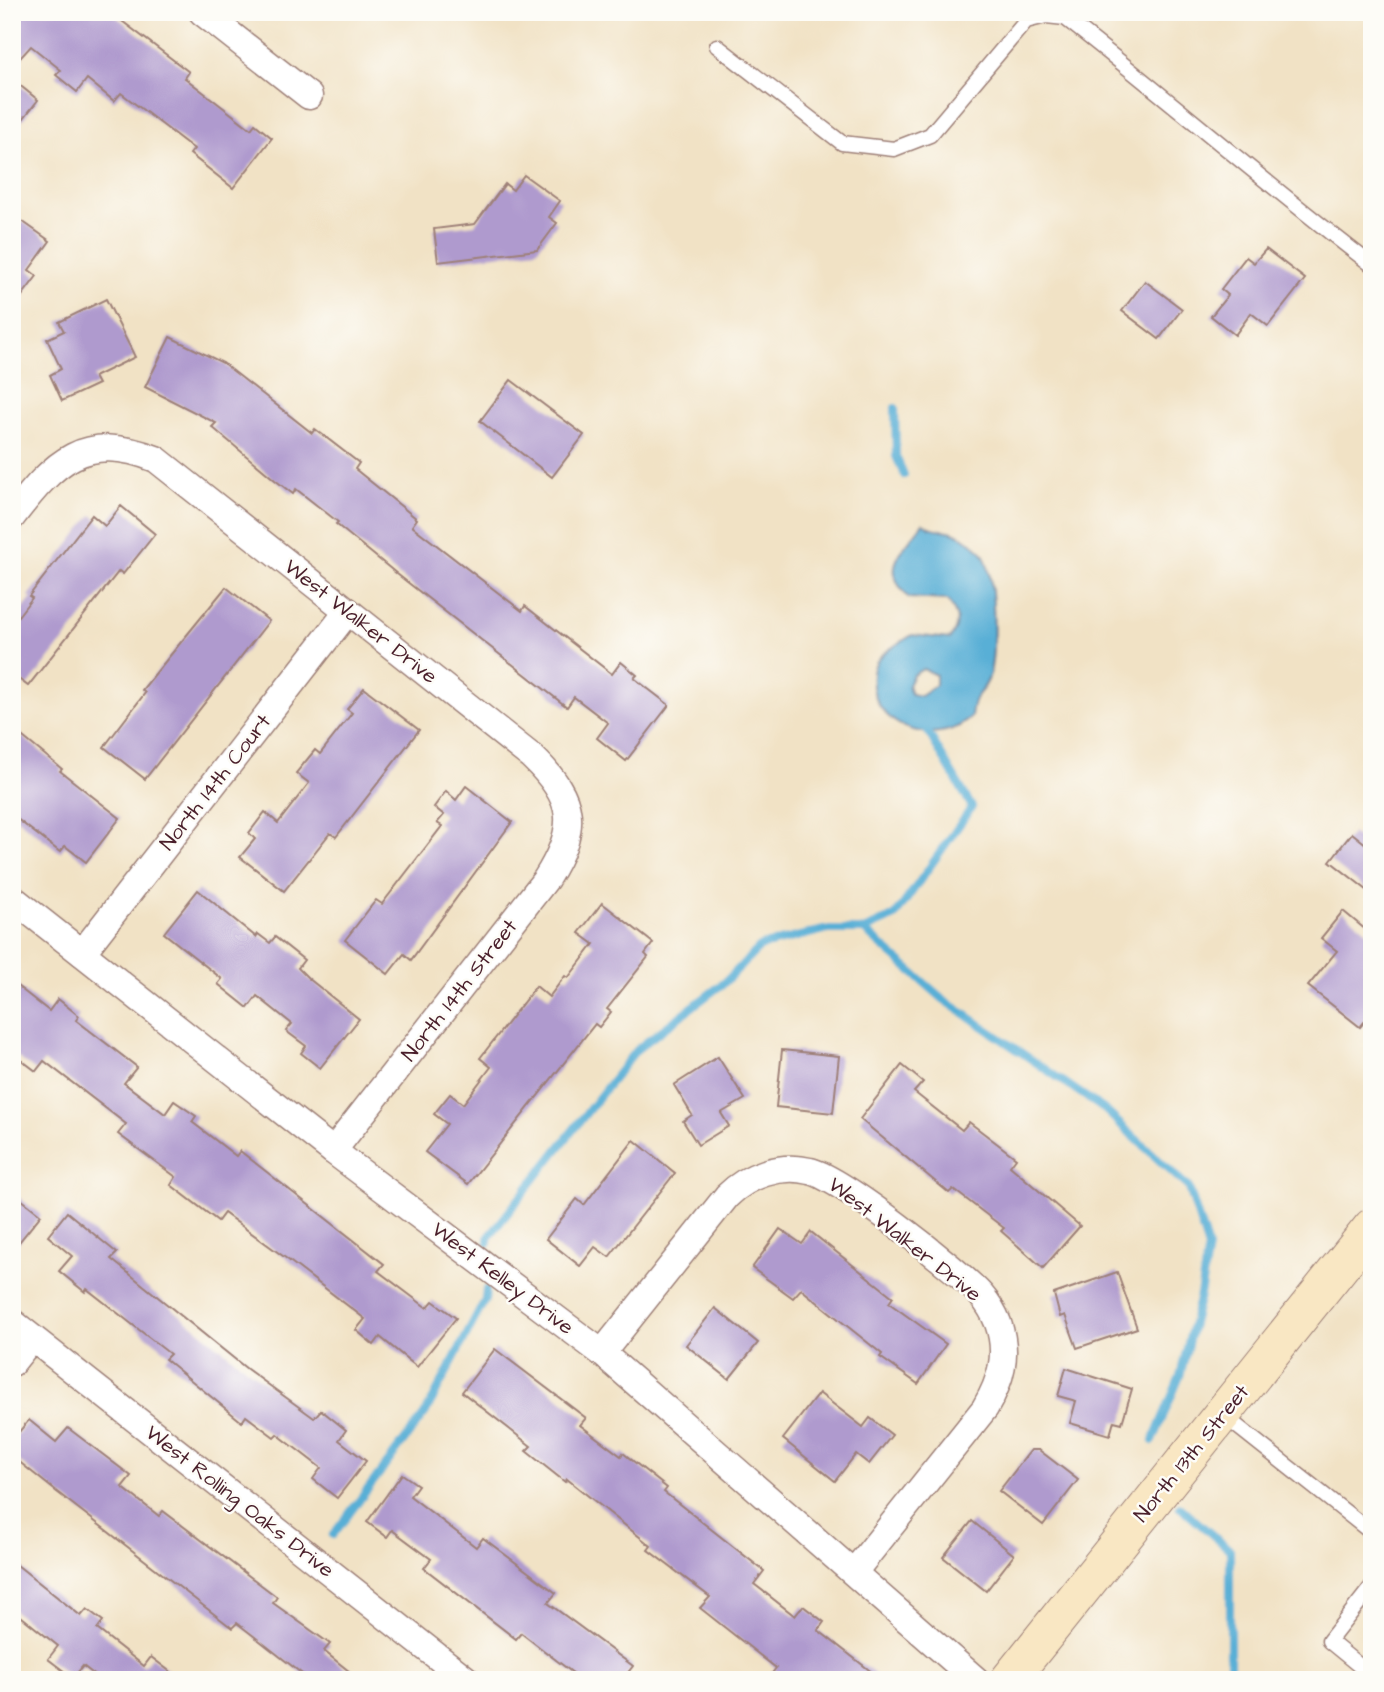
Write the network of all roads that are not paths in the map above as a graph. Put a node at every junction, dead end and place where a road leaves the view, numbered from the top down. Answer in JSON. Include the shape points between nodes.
{"nodes":[{"id":1,"x":202,"y":12,"type":"edge"},
{"id":2,"x":717,"y":46,"type":"dead end"},
{"id":3,"x":309,"y":96,"type":"dead end"},
{"id":4,"x":1372,"y":265,"type":"edge"},
{"id":5,"x":12,"y":517,"type":"edge"},
{"id":6,"x":348,"y":611,"type":"junction"},
{"id":7,"x":570,"y":822,"type":"joint"},
{"id":8,"x":12,"y":898,"type":"edge"},
{"id":9,"x":82,"y":953,"type":"junction"},
{"id":10,"x":333,"y":1151,"type":"junction"},
{"id":11,"x":1372,"y":1227,"type":"edge"},
{"id":12,"x":22,"y":1330,"type":"edge"},
{"id":13,"x":603,"y":1353,"type":"junction"},
{"id":14,"x":12,"y":1363,"type":"edge"},
{"id":15,"x":1222,"y":1414,"type":"junction"},
{"id":16,"x":1372,"y":1533,"type":"edge"},
{"id":17,"x":855,"y":1572,"type":"junction"},
{"id":18,"x":1372,"y":1586,"type":"edge"},
{"id":19,"x":1372,"y":1676,"type":"edge"},
{"id":20,"x":467,"y":1680,"type":"edge"},
{"id":21,"x":976,"y":1680,"type":"edge"},
{"id":22,"x":1009,"y":1680,"type":"edge"}],
"edges":[{"from":1,"to":3,"type":"street"},
{"from":2,"to":4,"type":"lane","via":[[842,144],[894,149],[930,135],[1026,21],[1065,18]]},
{"from":5,"to":6,"type":"street","name":"West Walker Drive","via":[[70,457],[101,447],[124,448],[156,459]]},
{"from":6,"to":7,"type":"street","name":"West Walker Drive","via":[[532,757],[553,780]]},
{"from":6,"to":9,"type":"street","name":"North 14th Court"},
{"from":7,"to":10,"type":"street","name":"North 14th Street","via":[[563,852],[546,879]]},
{"from":8,"to":9,"type":"street","name":"West Kelley Drive"},
{"from":9,"to":10,"type":"street","name":"West Kelley Drive"},
{"from":10,"to":13,"type":"street","name":"West Kelley Drive"},
{"from":11,"to":15,"type":"street","name":"North 13th Street"},
{"from":12,"to":14,"type":"street"},
{"from":12,"to":20,"type":"street","name":"West Rolling Oaks Drive"},
{"from":13,"to":17,"type":"street","name":"West Kelley Drive"},
{"from":13,"to":17,"type":"street","name":"West Walker Drive","via":[[727,1196],[749,1178],[779,1170],[825,1175],[980,1295],[998,1322],[1003,1344],[999,1382],[985,1408]]},
{"from":15,"to":16,"type":"lane"},
{"from":15,"to":22,"type":"street","name":"North 13th Street"},
{"from":17,"to":21,"type":"street","name":"West Kelley Drive"},
{"from":18,"to":19,"type":"lane","via":[[1329,1641]]}]}
